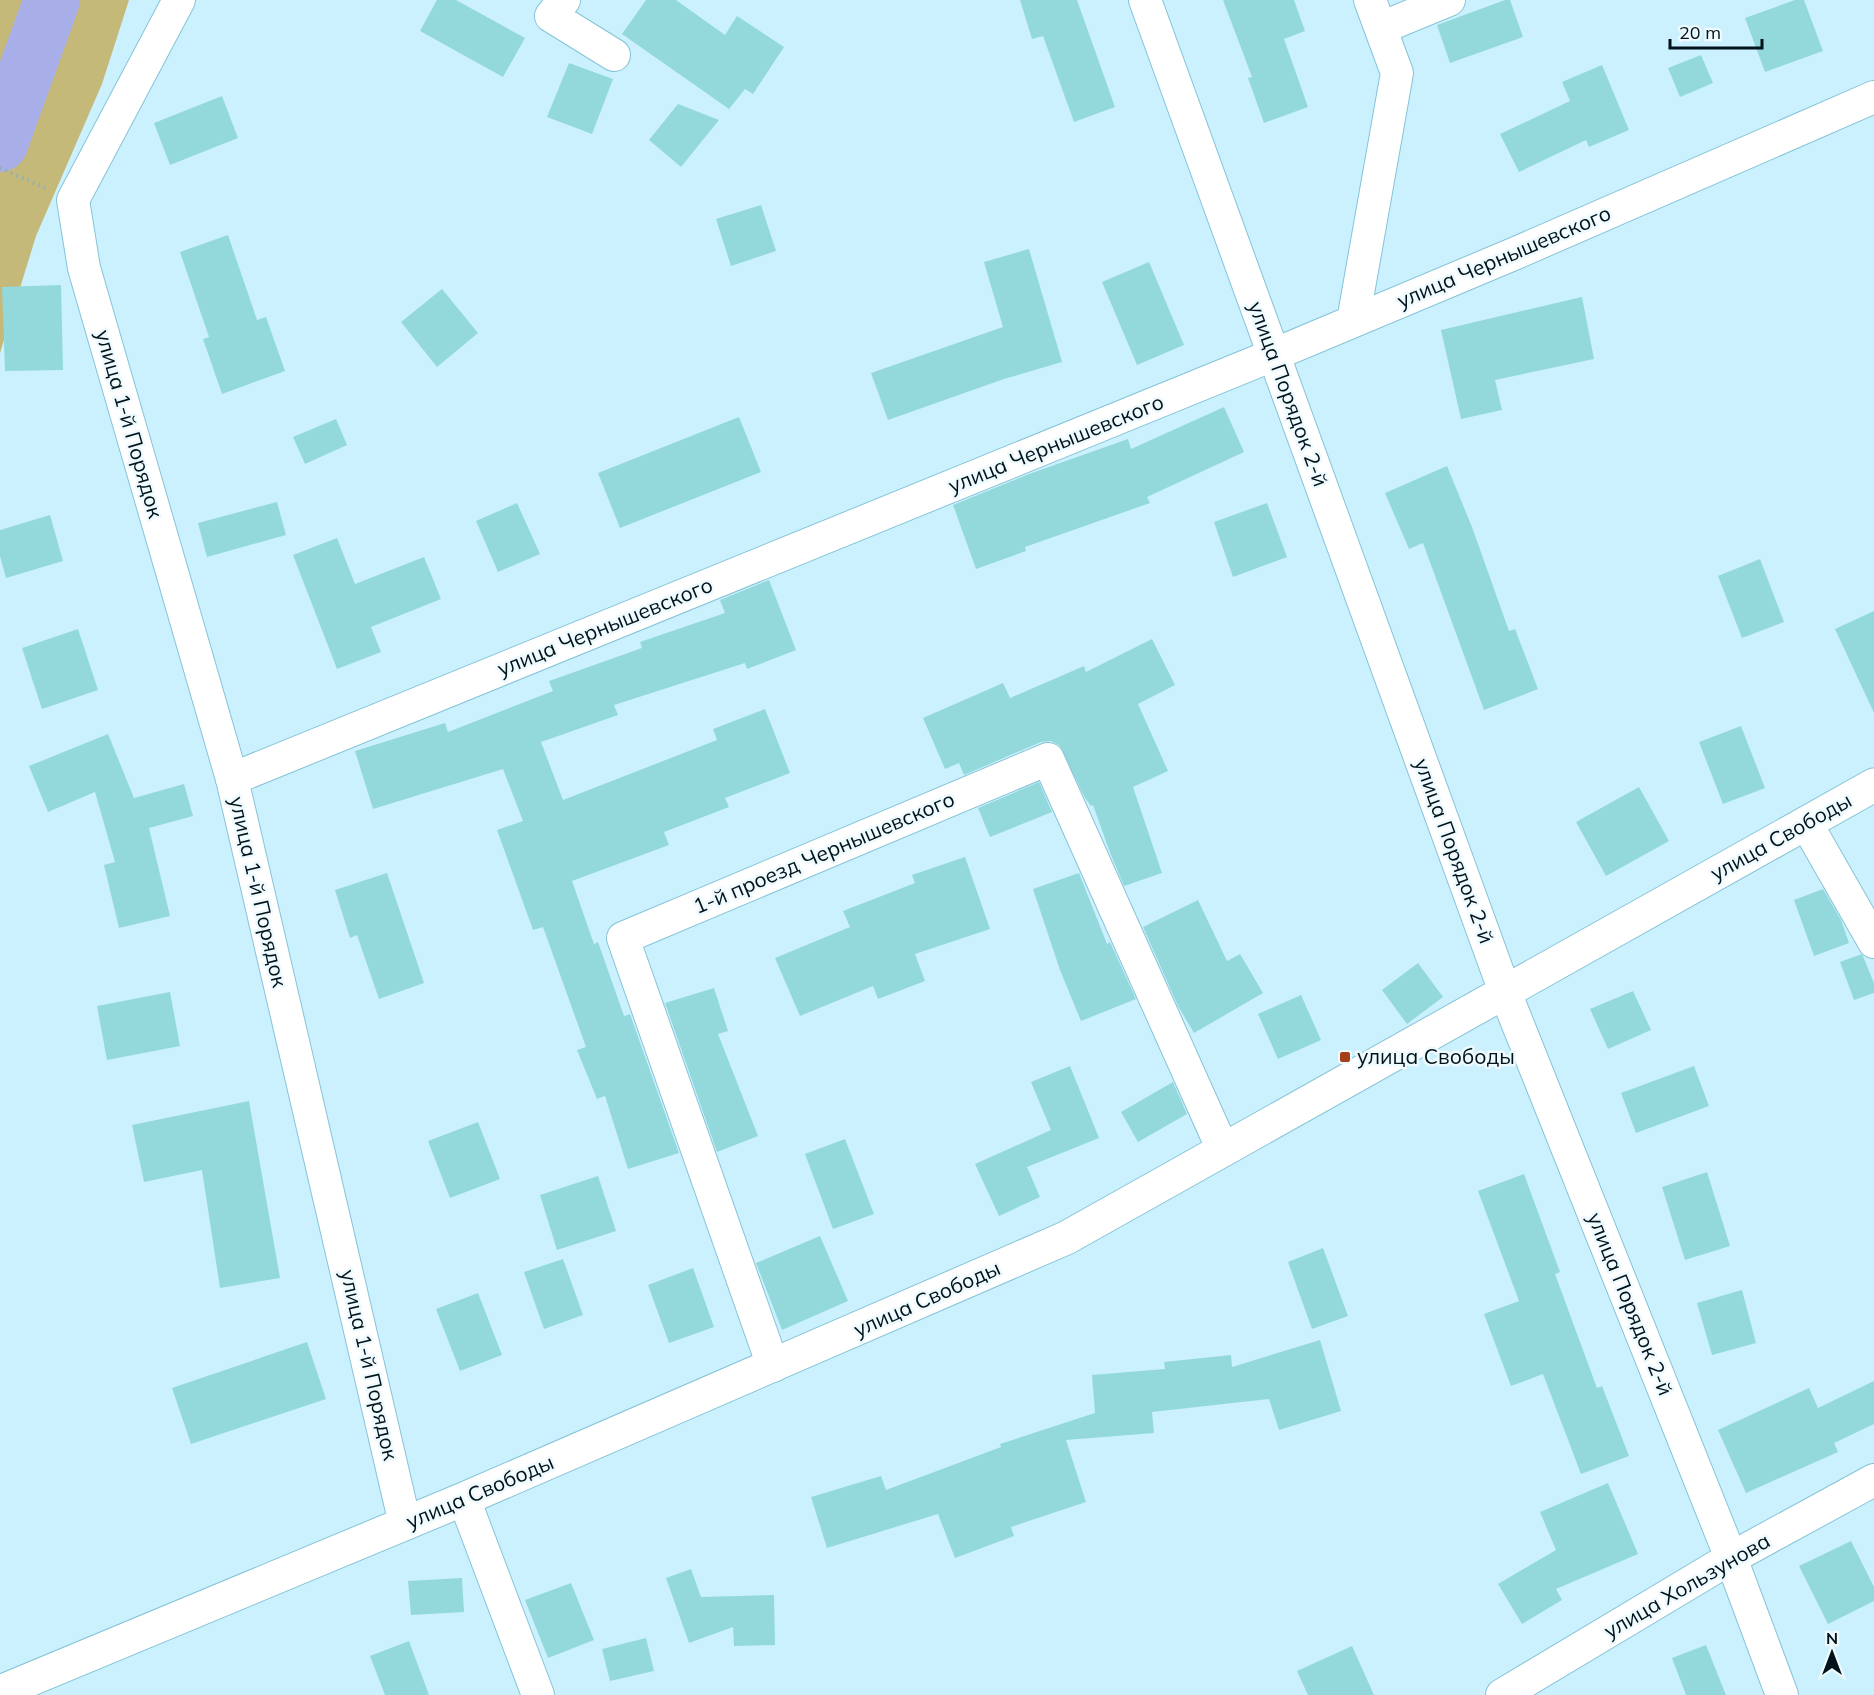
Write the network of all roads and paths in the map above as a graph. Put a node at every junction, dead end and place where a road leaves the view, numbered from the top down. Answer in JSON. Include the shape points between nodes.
{"nodes":[{"id":1,"x":179,"y":0,"type":"edge"},
{"id":2,"x":564,"y":0,"type":"edge"},
{"id":3,"x":1145,"y":0,"type":"edge"},
{"id":4,"x":1449,"y":0,"type":"edge"},
{"id":5,"x":1375,"y":14,"type":"edge"},
{"id":6,"x":614,"y":55,"type":"dead end"},
{"id":7,"x":1874,"y":97,"type":"edge"},
{"id":8,"x":0,"y":168,"type":"edge"},
{"id":9,"x":73,"y":200,"type":"junction"},
{"id":10,"x":1353,"y":321,"type":"junction"},
{"id":11,"x":1273,"y":355,"type":"junction"},
{"id":12,"x":232,"y":779,"type":"junction"},
{"id":13,"x":1874,"y":785,"type":"edge"},
{"id":14,"x":1806,"y":823,"type":"junction"},
{"id":15,"x":1874,"y":942,"type":"edge"},
{"id":16,"x":1505,"y":992,"type":"junction"},
{"id":17,"x":1223,"y":1150,"type":"junction"},
{"id":18,"x":773,"y":1366,"type":"junction"},
{"id":19,"x":1874,"y":1480,"type":"edge"},
{"id":20,"x":464,"y":1499,"type":"junction"},
{"id":21,"x":405,"y":1524,"type":"junction"},
{"id":22,"x":1731,"y":1558,"type":"junction"},
{"id":23,"x":0,"y":1692,"type":"edge"},
{"id":24,"x":538,"y":1695,"type":"edge"},
{"id":25,"x":1502,"y":1695,"type":"edge"},
{"id":26,"x":1782,"y":1695,"type":"edge"}],
"edges":[{"from":1,"to":9,"type":"street"},
{"from":2,"to":6,"type":"street","via":[[551,16]]},
{"from":3,"to":11,"type":"street","name":"улица Порядок 2-й"},
{"from":4,"to":5,"type":"street"},
{"from":5,"to":10,"type":"street","via":[[1398,73]]},
{"from":7,"to":10,"type":"street","name":"улица Чернышевского"},
{"from":8,"to":9,"type":"path"},
{"from":9,"to":12,"type":"street","name":"улица 1-й Порядок","via":[[84,268]]},
{"from":10,"to":11,"type":"street","name":"улица Чернышевского"},
{"from":11,"to":12,"type":"street","name":"улица Чернышевского"},
{"from":11,"to":16,"type":"street","name":"улица Порядок 2-й"},
{"from":12,"to":21,"type":"street","name":"улица 1-й Порядок"},
{"from":13,"to":14,"type":"main road","name":"улица Свободы"},
{"from":14,"to":15,"type":"street"},
{"from":14,"to":16,"type":"main road","name":"улица Свободы"},
{"from":16,"to":17,"type":"main road","name":"улица Свободы"},
{"from":16,"to":22,"type":"street","name":"улица Порядок 2-й"},
{"from":17,"to":18,"type":"main road","name":"улица Свободы","via":[[1066,1238]]},
{"from":17,"to":18,"type":"street","name":"1-й проезд Чернышевского","via":[[1048,759],[623,938]]},
{"from":18,"to":20,"type":"main road","name":"улица Свободы"},
{"from":19,"to":22,"type":"street","name":"улица Хользунова"},
{"from":20,"to":21,"type":"main road","name":"улица Свободы"},
{"from":20,"to":24,"type":"street"},
{"from":21,"to":23,"type":"main road","name":"улица Свободы"},
{"from":22,"to":25,"type":"street","name":"улица Хользунова"},
{"from":22,"to":26,"type":"street","name":"улица Порядок 2-й"}]}
